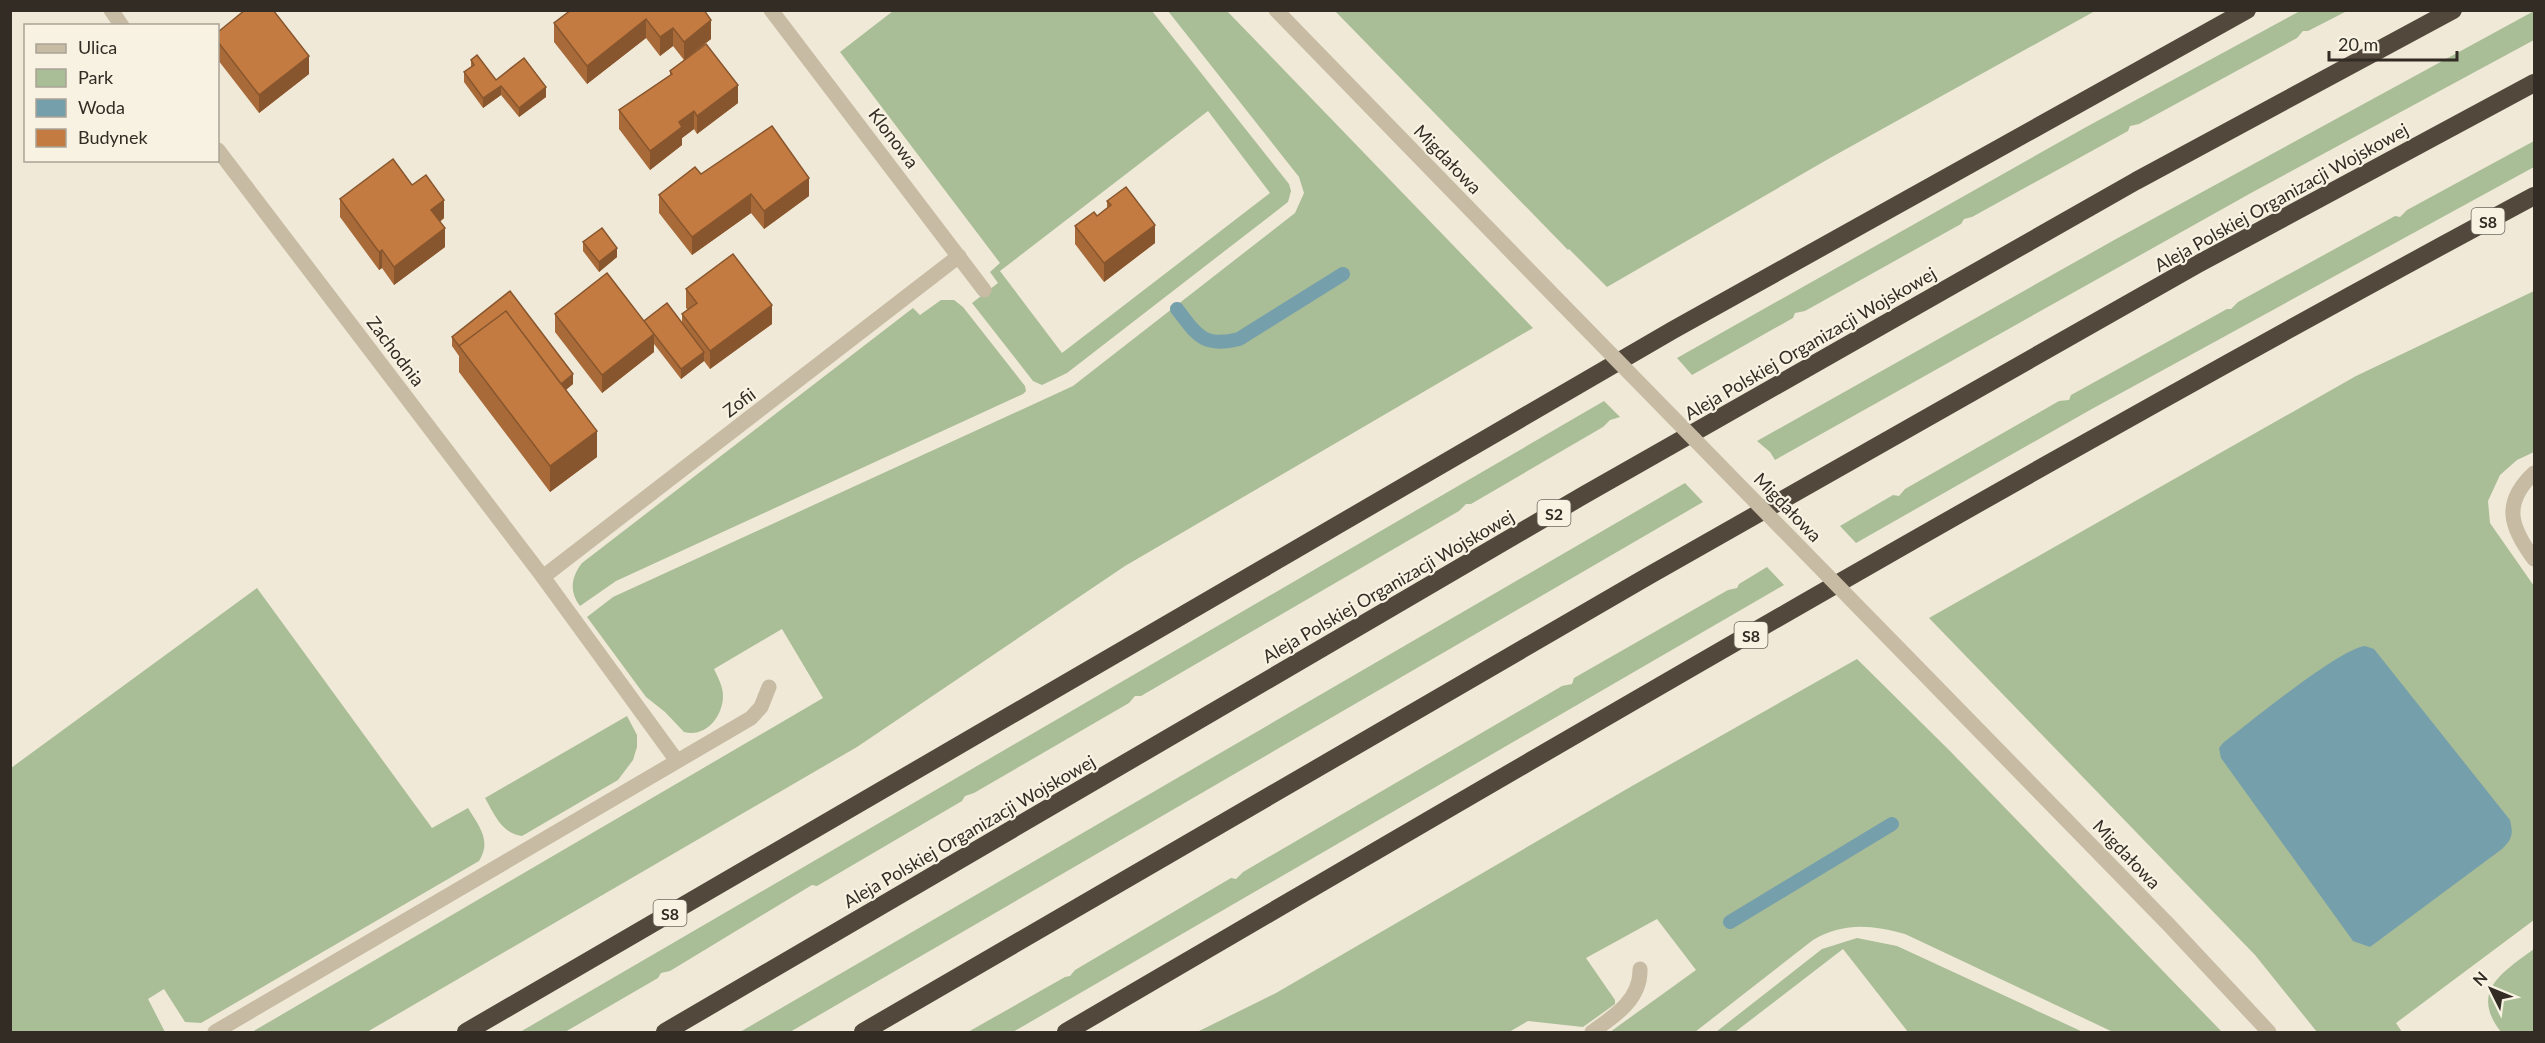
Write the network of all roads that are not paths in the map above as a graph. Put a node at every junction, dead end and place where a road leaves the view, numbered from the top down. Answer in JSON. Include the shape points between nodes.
{"nodes":[{"id":1,"x":111,"y":10,"type":"edge"},
{"id":2,"x":771,"y":10,"type":"edge"},
{"id":3,"x":1276,"y":10,"type":"edge"},
{"id":4,"x":2247,"y":10,"type":"edge"},
{"id":5,"x":2453,"y":10,"type":"edge"},
{"id":6,"x":121,"y":24,"type":"edge"},
{"id":7,"x":2535,"y":83,"type":"edge"},
{"id":8,"x":219,"y":151,"type":"edge"},
{"id":9,"x":2535,"y":196,"type":"edge"},
{"id":10,"x":959,"y":256,"type":"junction"},
{"id":11,"x":984,"y":290,"type":"dead end"},
{"id":12,"x":2535,"y":473,"type":"edge"},
{"id":13,"x":2535,"y":559,"type":"edge"},
{"id":14,"x":543,"y":577,"type":"junction"},
{"id":15,"x":769,"y":687,"type":"dead end"},
{"id":16,"x":677,"y":761,"type":"junction"},
{"id":17,"x":1640,"y":969,"type":"dead end"},
{"id":18,"x":478,"y":1028,"type":"edge"},
{"id":19,"x":215,"y":1032,"type":"edge"},
{"id":20,"x":466,"y":1032,"type":"edge"},
{"id":21,"x":665,"y":1032,"type":"edge"},
{"id":22,"x":862,"y":1032,"type":"edge"},
{"id":23,"x":1066,"y":1032,"type":"edge"},
{"id":24,"x":1592,"y":1032,"type":"edge"},
{"id":25,"x":2269,"y":1032,"type":"edge"}],
"edges":[{"from":1,"to":6,"type":"street"},
{"from":2,"to":10,"type":"street","name":"Klonowa"},
{"from":3,"to":25,"type":"street","name":"Migdałowa","bridge":true,"via":[[2184,940]]},
{"from":4,"to":18,"type":"highway","number":"S8","via":[[1673,330]]},
{"from":5,"to":21,"type":"highway","name":"Aleja Polskiej Organizacji Wojskowej","number":"S2","via":[[2136,181],[1584,495]]},
{"from":7,"to":22,"type":"highway","name":"Aleja Polskiej Organizacji Wojskowej","via":[[2198,264]]},
{"from":8,"to":14,"type":"street","name":"Zachodnia"},
{"from":9,"to":23,"type":"highway","number":"S8","via":[[2121,424],[1545,752]]},
{"from":10,"to":11,"type":"street","name":"Klonowa"},
{"from":10,"to":14,"type":"street","name":"Zofii"},
{"from":12,"to":13,"type":"street","via":[[2519,489],[2513,502],[2513,518],[2517,534]]},
{"from":14,"to":16,"type":"street","name":"Zachodnia"},
{"from":15,"to":16,"type":"street","via":[[761,707],[751,718]]},
{"from":16,"to":19,"type":"street"},
{"from":17,"to":24,"type":"street","via":[[1638,991]]},
{"from":18,"to":20,"type":"highway","number":"S8"}]}
